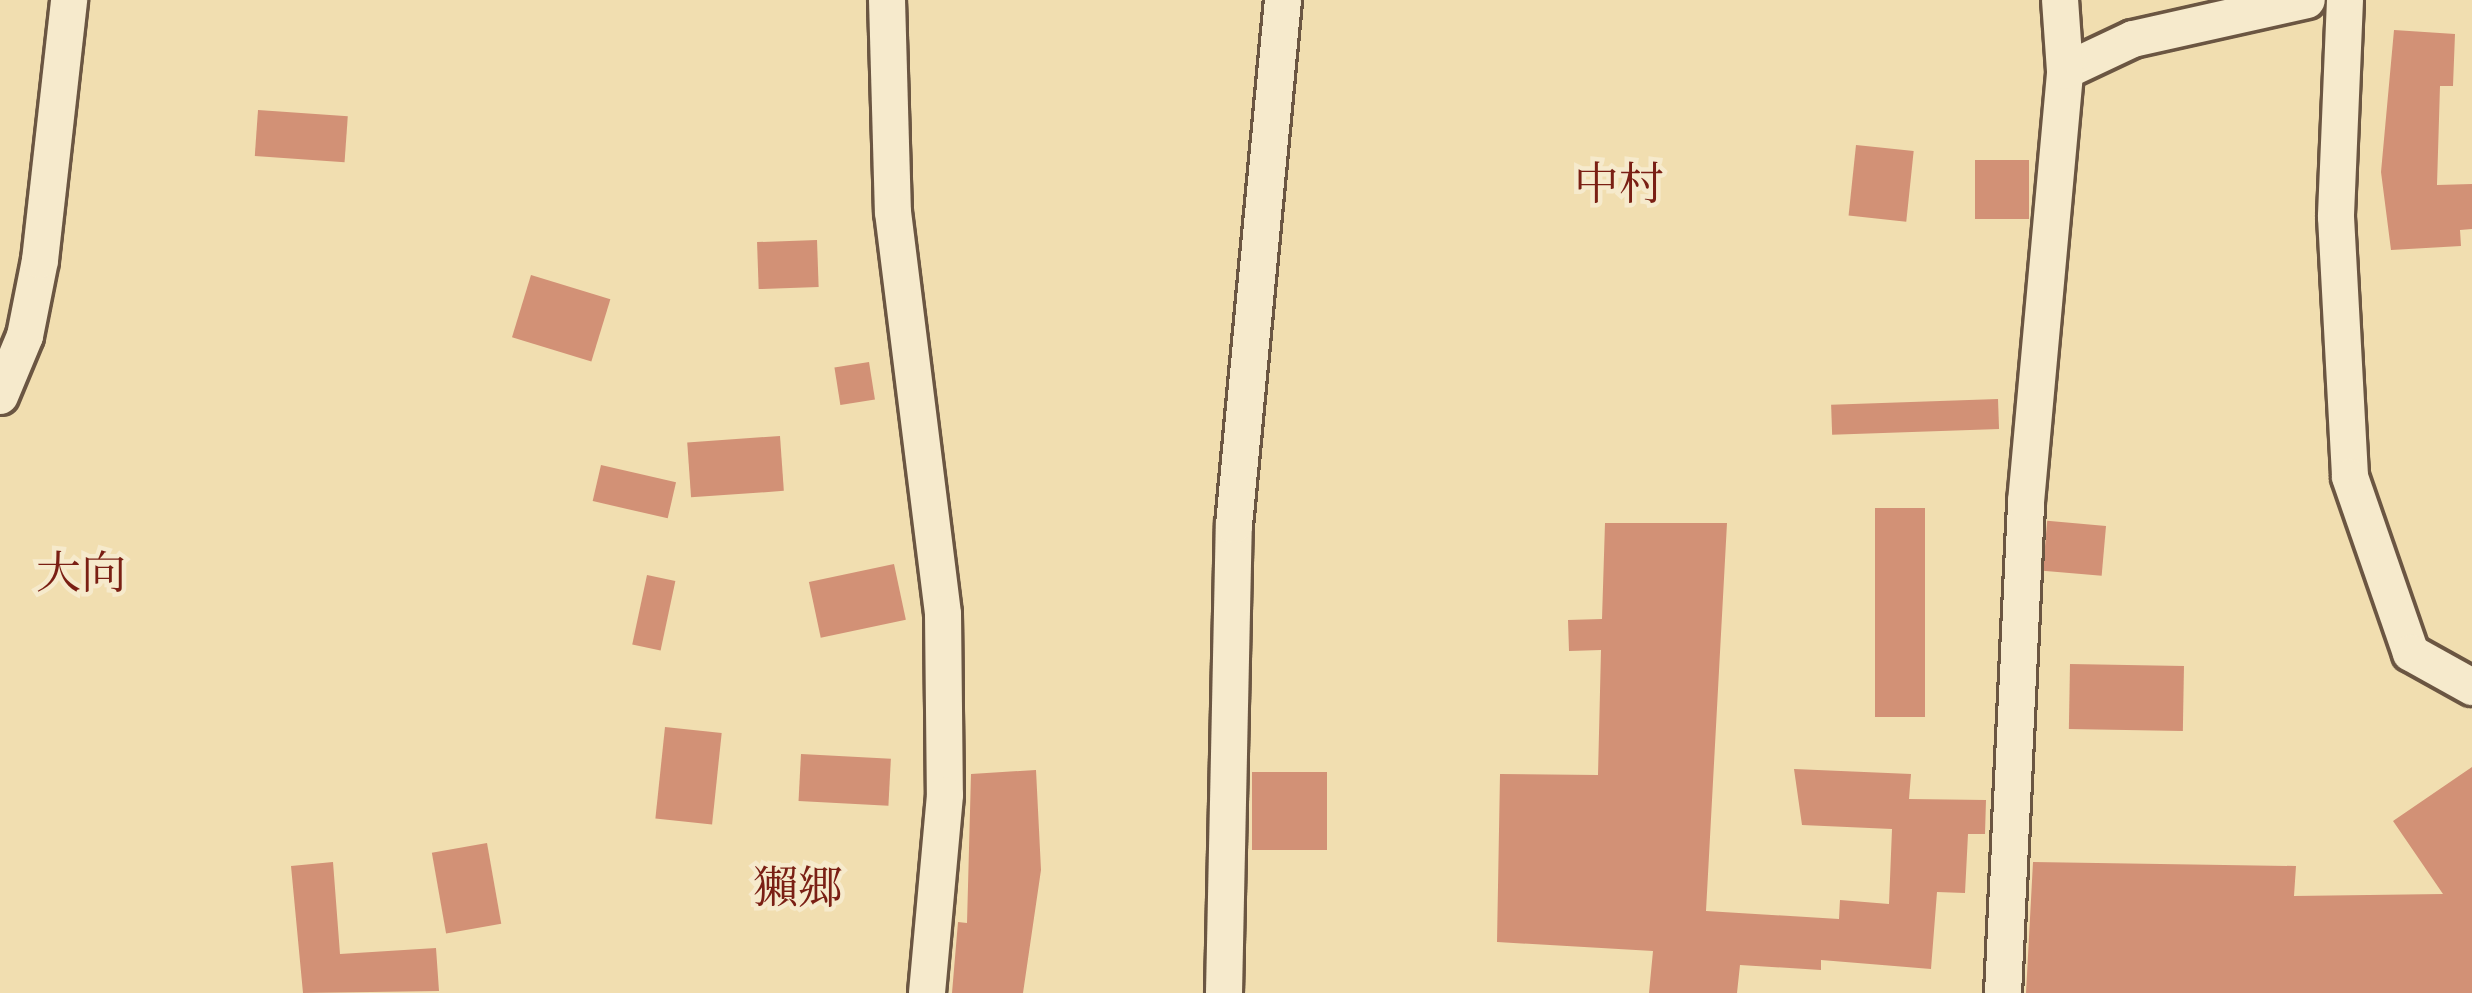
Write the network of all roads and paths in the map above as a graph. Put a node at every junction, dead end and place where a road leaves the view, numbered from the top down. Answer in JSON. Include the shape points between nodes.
{"nodes":[{"id":1,"x":69,"y":0,"type":"edge"},
{"id":2,"x":886,"y":0,"type":"edge"},
{"id":3,"x":1283,"y":0,"type":"edge"},
{"id":4,"x":2060,"y":0,"type":"edge"},
{"id":5,"x":2307,"y":0,"type":"edge"},
{"id":6,"x":2345,"y":0,"type":"edge"},
{"id":7,"x":2065,"y":71,"type":"junction"},
{"id":8,"x":0,"y":396,"type":"edge"},
{"id":9,"x":2472,"y":687,"type":"edge"},
{"id":10,"x":927,"y":993,"type":"edge"},
{"id":11,"x":1224,"y":993,"type":"edge"},
{"id":12,"x":2002,"y":993,"type":"edge"}],
"edges":[{"from":1,"to":8,"type":"street","via":[[40,260],[25,336]]},
{"from":2,"to":10,"type":"street","via":[[893,212],[943,614],[945,794]]},
{"from":3,"to":11,"type":"street","via":[[1234,525]]},
{"from":4,"to":7,"type":"street"},
{"from":5,"to":7,"type":"street","via":[[2133,39]]},
{"from":6,"to":9,"type":"street","via":[[2336,217],[2350,477],[2410,653]]},
{"from":7,"to":12,"type":"street","via":[[2026,502]]}]}
